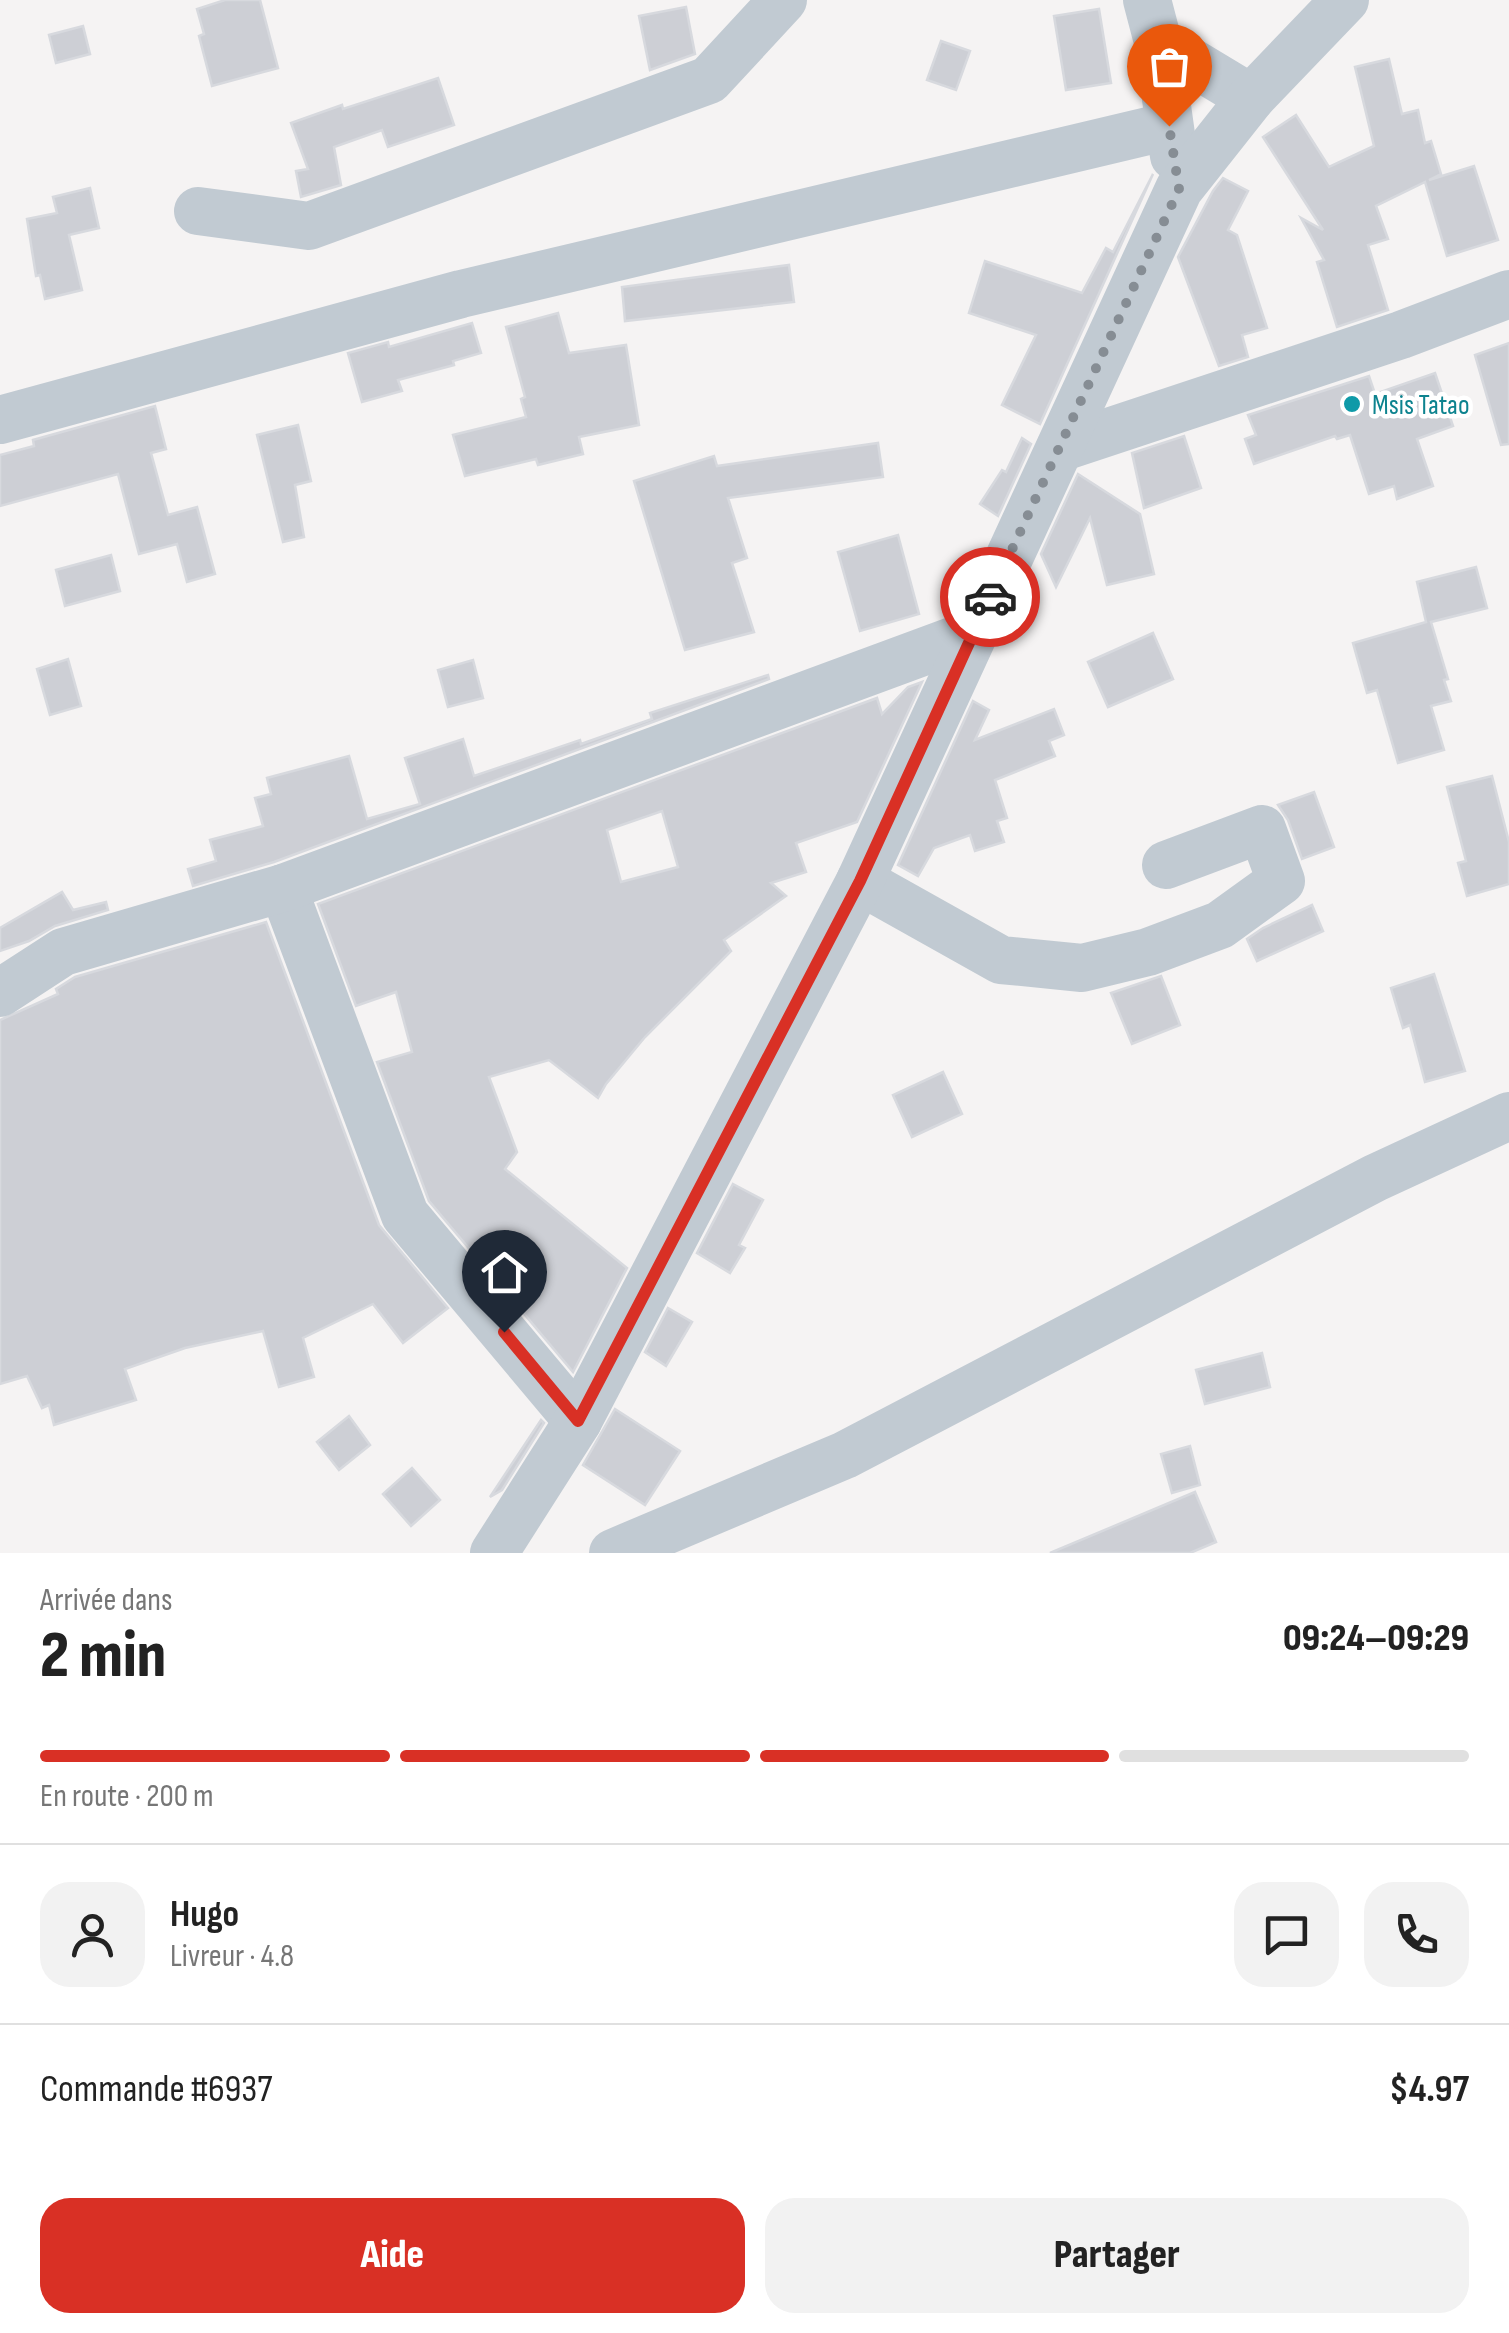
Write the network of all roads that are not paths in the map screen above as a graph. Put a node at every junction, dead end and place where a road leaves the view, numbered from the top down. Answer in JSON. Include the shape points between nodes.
{"nodes":[{"id":1,"x":783,"y":0,"type":"edge"},
{"id":2,"x":1346,"y":0,"type":"edge"},
{"id":3,"x":1152,"y":21,"type":"edge"},
{"id":4,"x":1250,"y":98,"type":"junction"},
{"id":5,"x":1169,"y":126,"type":"junction"},
{"id":6,"x":1179,"y":189,"type":"junction"},
{"id":7,"x":198,"y":210,"type":"dead end"},
{"id":8,"x":1509,"y":294,"type":"edge"},
{"id":9,"x":0,"y":420,"type":"edge"},
{"id":10,"x":1060,"y":448,"type":"junction"},
{"id":11,"x":974,"y":633,"type":"junction"},
{"id":12,"x":1166,"y":865,"type":"dead end"},
{"id":13,"x":860,"y":881,"type":"junction"},
{"id":14,"x":283,"y":888,"type":"junction"},
{"id":15,"x":0,"y":993,"type":"edge"},
{"id":16,"x":1509,"y":1116,"type":"edge"},
{"id":17,"x":578,"y":1421,"type":"junction"},
{"id":18,"x":494,"y":1553,"type":"edge"},
{"id":19,"x":613,"y":1553,"type":"edge"}],
"edges":[{"from":1,"to":7,"type":"street","via":[[709,80],[309,226]]},
{"from":2,"to":4,"type":"street"},
{"from":3,"to":4,"type":"street"},
{"from":3,"to":5,"type":"street"},
{"from":4,"to":6,"type":"street"},
{"from":5,"to":6,"type":"street"},
{"from":5,"to":9,"type":"street","via":[[461,294]]},
{"from":6,"to":10,"type":"street"},
{"from":8,"to":10,"type":"street"},
{"from":10,"to":11,"type":"street"},
{"from":11,"to":13,"type":"street"},
{"from":11,"to":14,"type":"street"},
{"from":12,"to":13,"type":"street","via":[[1262,829],[1281,881],[1220,925],[1082,968],[1001,960]]},
{"from":13,"to":17,"type":"street"},
{"from":14,"to":15,"type":"street","via":[[63,952]]},
{"from":14,"to":17,"type":"street","via":[[405,1214]]},
{"from":16,"to":19,"type":"street","via":[[1375,1178],[845,1454]]},
{"from":17,"to":18,"type":"street"}]}
